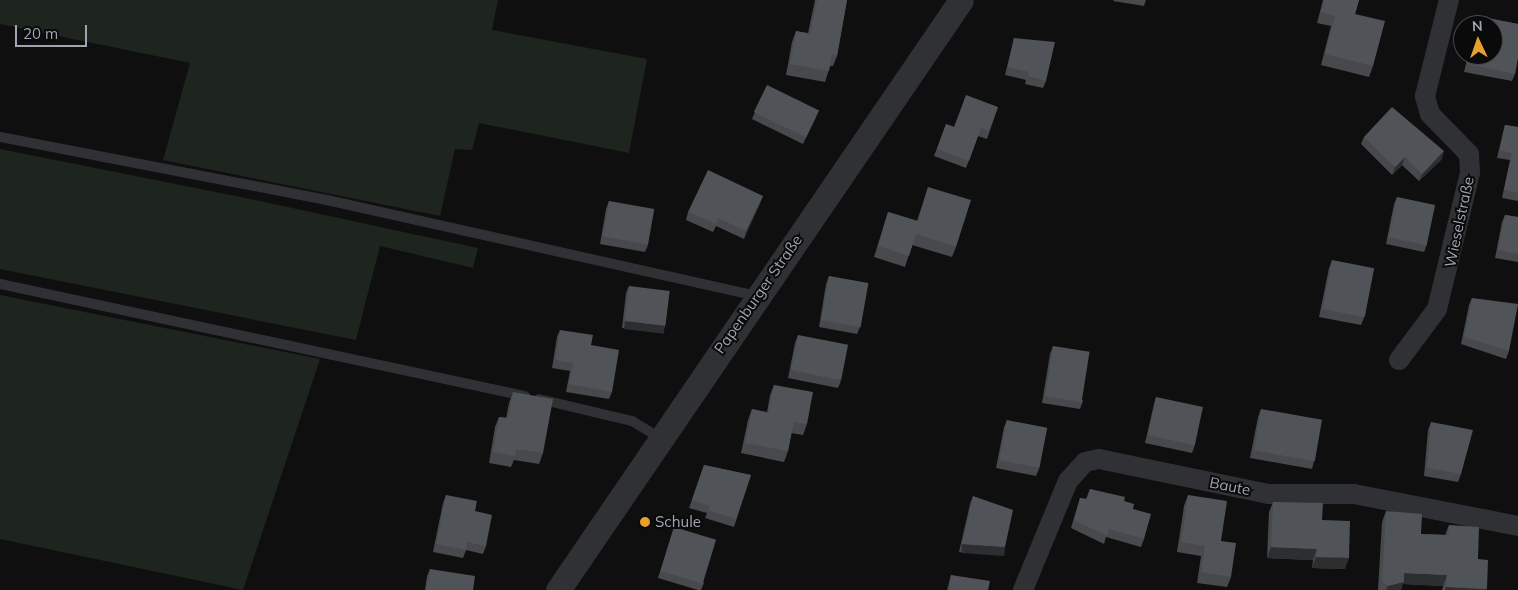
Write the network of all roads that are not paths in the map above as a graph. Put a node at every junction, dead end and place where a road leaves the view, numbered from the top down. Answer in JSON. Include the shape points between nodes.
{"nodes":[{"id":1,"x":961,"y":0,"type":"edge"},
{"id":2,"x":1449,"y":0,"type":"edge"},
{"id":3,"x":0,"y":137,"type":"edge"},
{"id":4,"x":0,"y":284,"type":"edge"},
{"id":5,"x":756,"y":296,"type":"junction"},
{"id":6,"x":1399,"y":360,"type":"dead end"},
{"id":7,"x":660,"y":438,"type":"junction"},
{"id":8,"x":1518,"y":526,"type":"edge"},
{"id":9,"x":558,"y":590,"type":"edge"},
{"id":10,"x":1023,"y":590,"type":"edge"}],
"edges":[{"from":1,"to":5,"type":"street","name":"Papenburger Straße"},
{"from":2,"to":6,"type":"street","name":"Wieselstraße","via":[[1425,96],[1430,114],[1469,154],[1470,173],[1437,309]]},
{"from":3,"to":5,"type":"lane","via":[[327,200]]},
{"from":4,"to":7,"type":"lane","via":[[461,380],[632,421]]},
{"from":5,"to":7,"type":"street","name":"Papenburger Straße"},
{"from":7,"to":9,"type":"street","name":"Papenburger Straße"},
{"from":8,"to":10,"type":"street","name":"Baute","via":[[1354,494],[1268,494],[1099,459],[1085,462],[1068,481]]}]}
